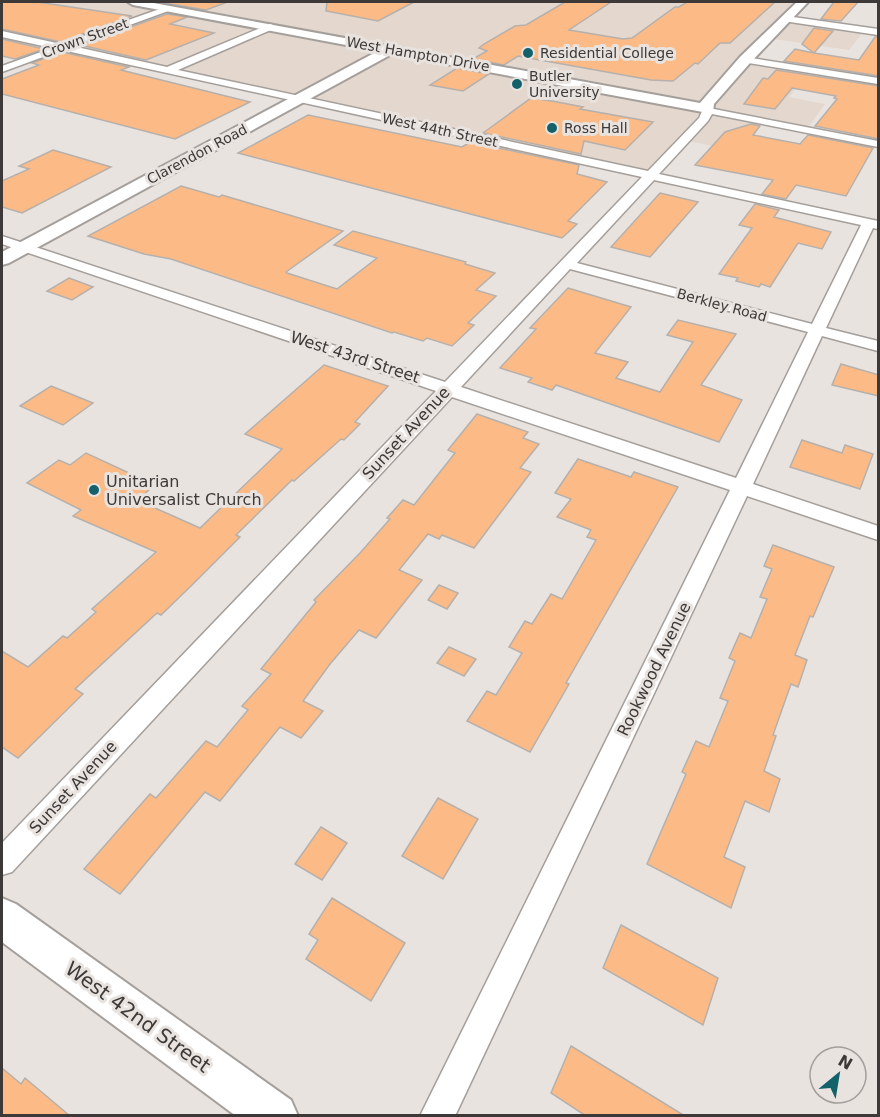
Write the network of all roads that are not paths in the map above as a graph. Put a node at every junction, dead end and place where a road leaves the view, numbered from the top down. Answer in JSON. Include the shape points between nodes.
{"nodes":[{"id":1,"x":134,"y":2,"type":"edge"},
{"id":2,"x":803,"y":2,"type":"edge"},
{"id":3,"x":168,"y":8,"type":"junction"},
{"id":4,"x":786,"y":19,"type":"junction"},
{"id":5,"x":270,"y":27,"type":"junction"},
{"id":6,"x":879,"y":32,"type":"edge"},
{"id":7,"x":2,"y":34,"type":"edge"},
{"id":8,"x":61,"y":47,"type":"junction"},
{"id":9,"x":392,"y":49,"type":"junction"},
{"id":10,"x":745,"y":60,"type":"junction"},
{"id":11,"x":2,"y":69,"type":"edge"},
{"id":12,"x":169,"y":70,"type":"junction"},
{"id":13,"x":879,"y":81,"type":"edge"},
{"id":14,"x":722,"y":85,"type":"junction"},
{"id":15,"x":632,"y":94,"type":"junction"},
{"id":16,"x":299,"y":99,"type":"junction"},
{"id":17,"x":708,"y":109,"type":"junction"},
{"id":18,"x":879,"y":144,"type":"edge"},
{"id":19,"x":650,"y":175,"type":"junction"},
{"id":20,"x":874,"y":224,"type":"edge"},
{"id":21,"x":2,"y":240,"type":"edge"},
{"id":22,"x":23,"y":248,"type":"junction"},
{"id":23,"x":2,"y":259,"type":"edge"},
{"id":24,"x":566,"y":264,"type":"junction"},
{"id":25,"x":818,"y":330,"type":"junction"},
{"id":26,"x":879,"y":346,"type":"edge"},
{"id":27,"x":448,"y":388,"type":"junction"},
{"id":28,"x":742,"y":488,"type":"junction"},
{"id":29,"x":879,"y":533,"type":"edge"},
{"id":30,"x":2,"y":862,"type":"edge"},
{"id":31,"x":2,"y":918,"type":"edge"},
{"id":32,"x":275,"y":1116,"type":"edge"},
{"id":33,"x":437,"y":1116,"type":"edge"}],
"edges":[{"from":1,"to":3,"type":"street","name":"West Hampton Drive"},
{"from":2,"to":4,"type":"street","name":"Sunset Avenue"},
{"from":3,"to":5,"type":"street","name":"West Hampton Drive"},
{"from":3,"to":8,"type":"street","name":"Crown Street"},
{"from":4,"to":6,"type":"street"},
{"from":4,"to":10,"type":"street","name":"Sunset Avenue"},
{"from":5,"to":9,"type":"street","name":"West Hampton Drive"},
{"from":5,"to":12,"type":"street"},
{"from":7,"to":8,"type":"street","name":"West 44th Street"},
{"from":8,"to":11,"type":"street","name":"Crown Street"},
{"from":8,"to":12,"type":"street","name":"West 44th Street"},
{"from":9,"to":15,"type":"street","name":"West Hampton Drive"},
{"from":9,"to":16,"type":"street","name":"Clarendon Road"},
{"from":10,"to":13,"type":"street"},
{"from":10,"to":14,"type":"street","name":"Sunset Avenue"},
{"from":12,"to":16,"type":"street","name":"West 44th Street"},
{"from":14,"to":15,"type":"street","via":[[685,96]]},
{"from":14,"to":17,"type":"street","name":"Sunset Avenue","via":[[707,103]]},
{"from":15,"to":17,"type":"street","name":"West Hampton Drive"},
{"from":16,"to":19,"type":"street","name":"West 44th Street"},
{"from":16,"to":22,"type":"street","name":"Clarendon Road"},
{"from":17,"to":18,"type":"street","name":"West Hampton Drive"},
{"from":17,"to":19,"type":"street","name":"Sunset Avenue","via":[[704,119]]},
{"from":19,"to":20,"type":"street","name":"West 44th Street"},
{"from":19,"to":24,"type":"street","name":"Sunset Avenue"},
{"from":20,"to":25,"type":"street","name":"Rookwood Avenue"},
{"from":21,"to":22,"type":"street","name":"West 43rd Street"},
{"from":22,"to":23,"type":"street","name":"Clarendon Road"},
{"from":22,"to":27,"type":"street","name":"West 43rd Street"},
{"from":24,"to":25,"type":"street","name":"Berkley Road"},
{"from":24,"to":27,"type":"street","name":"Sunset Avenue"},
{"from":25,"to":26,"type":"street","name":"Berkley Road"},
{"from":25,"to":28,"type":"street","name":"Rookwood Avenue"},
{"from":27,"to":28,"type":"street","name":"West 43rd Street"},
{"from":27,"to":30,"type":"street","name":"Sunset Avenue"},
{"from":28,"to":29,"type":"street","name":"West 43rd Street"},
{"from":28,"to":33,"type":"street","name":"Rookwood Avenue"},
{"from":31,"to":32,"type":"street","name":"West 42nd Street"}]}
